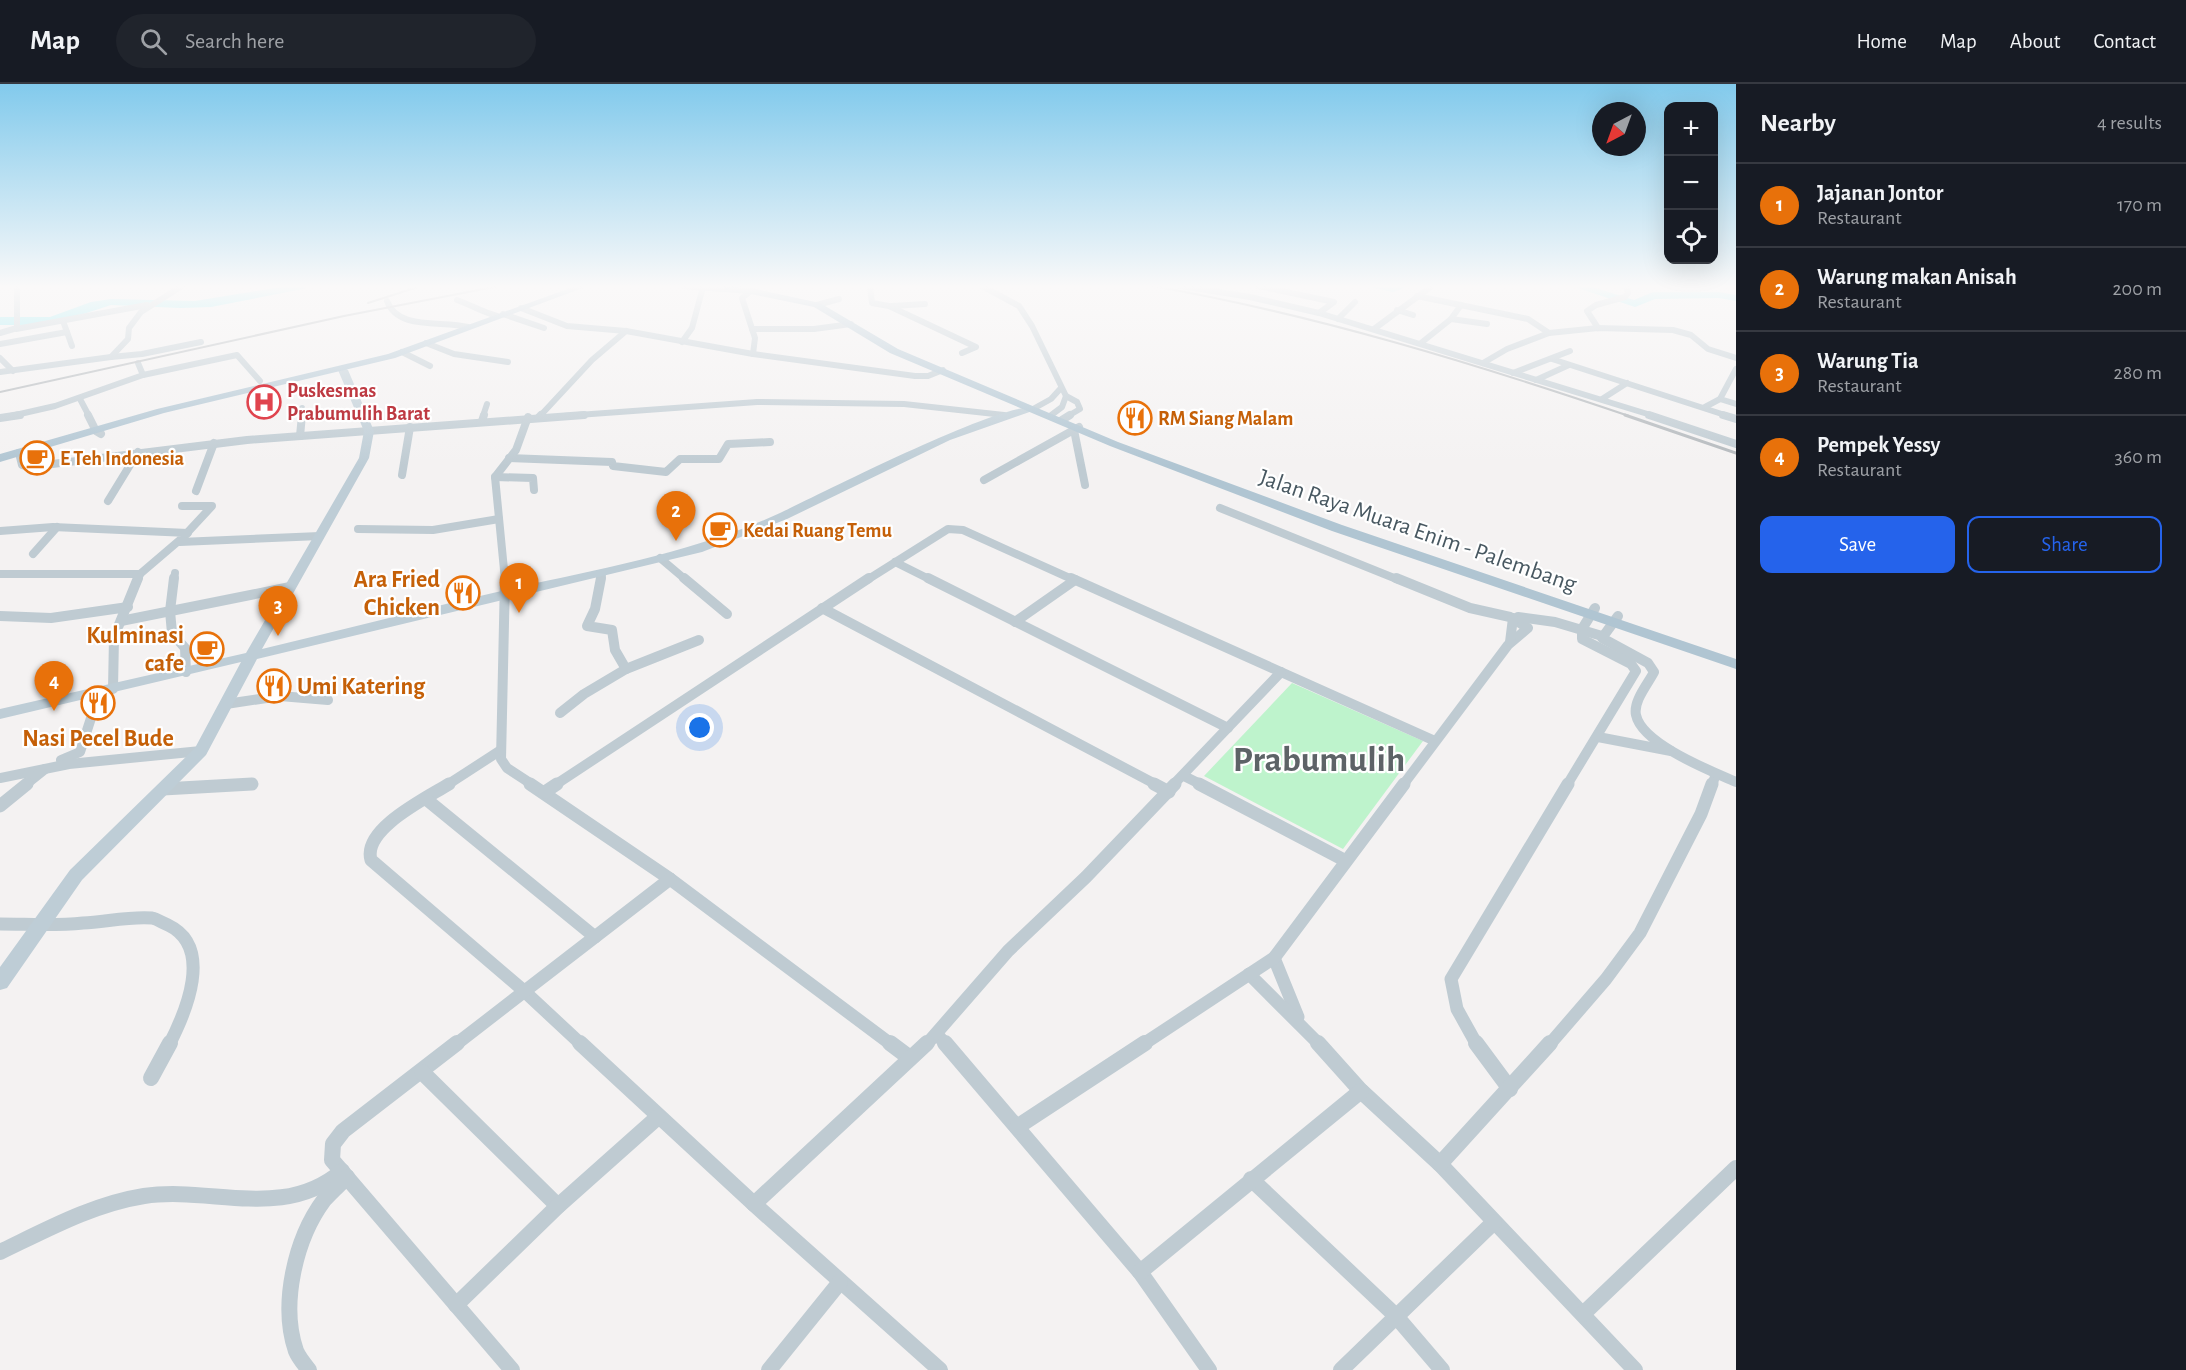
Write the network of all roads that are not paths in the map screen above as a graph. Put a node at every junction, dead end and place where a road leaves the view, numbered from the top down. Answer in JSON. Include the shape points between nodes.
{"nodes":[{"id":1,"x":121,"y":346,"type":"edge"},
{"id":2,"x":181,"y":346,"type":"edge"},
{"id":3,"x":420,"y":346,"type":"edge"},
{"id":4,"x":432,"y":346,"type":"edge"},
{"id":5,"x":609,"y":346,"type":"edge"},
{"id":6,"x":706,"y":346,"type":"edge"},
{"id":7,"x":754,"y":346,"type":"edge"},
{"id":8,"x":886,"y":346,"type":"edge"},
{"id":9,"x":974,"y":346,"type":"edge"},
{"id":10,"x":1041,"y":346,"type":"edge"},
{"id":11,"x":1429,"y":346,"type":"edge"},
{"id":12,"x":1515,"y":346,"type":"edge"},
{"id":13,"x":1704,"y":346,"type":"edge"},
{"id":14,"x":1570,"y":351,"type":"dead end"},
{"id":15,"x":402,"y":352,"type":"junction"},
{"id":16,"x":962,"y":353,"type":"dead end"},
{"id":17,"x":753,"y":354,"type":"junction"},
{"id":18,"x":111,"y":357,"type":"junction"},
{"id":19,"x":0,"y":358,"type":"edge"},
{"id":20,"x":1736,"y":358,"type":"edge"},
{"id":21,"x":1552,"y":359,"type":"junction"},
{"id":22,"x":508,"y":362,"type":"dead end"},
{"id":23,"x":138,"y":363,"type":"dead end"},
{"id":24,"x":1483,"y":363,"type":"junction"},
{"id":25,"x":1569,"y":365,"type":"junction"},
{"id":26,"x":429,"y":366,"type":"dead end"},
{"id":27,"x":1736,"y":369,"type":"edge"},
{"id":28,"x":943,"y":370,"type":"junction"},
{"id":29,"x":13,"y":371,"type":"junction"},
{"id":30,"x":338,"y":371,"type":"junction"},
{"id":31,"x":0,"y":372,"type":"edge"},
{"id":32,"x":1513,"y":373,"type":"junction"},
{"id":33,"x":143,"y":375,"type":"junction"},
{"id":34,"x":1536,"y":380,"type":"junction"},
{"id":35,"x":260,"y":381,"type":"dead end"},
{"id":36,"x":1627,"y":383,"type":"junction"},
{"id":37,"x":1732,"y":385,"type":"edge"},
{"id":38,"x":1061,"y":388,"type":"junction"},
{"id":39,"x":1066,"y":396,"type":"junction"},
{"id":40,"x":80,"y":399,"type":"junction"},
{"id":41,"x":1602,"y":399,"type":"junction"},
{"id":42,"x":1720,"y":399,"type":"junction"},
{"id":43,"x":488,"y":404,"type":"dead end"},
{"id":44,"x":1736,"y":404,"type":"edge"},
{"id":45,"x":1705,"y":407,"type":"junction"},
{"id":46,"x":302,"y":408,"type":"dead end"},
{"id":47,"x":1033,"y":409,"type":"junction"},
{"id":48,"x":1004,"y":415,"type":"junction"},
{"id":49,"x":1050,"y":416,"type":"junction"},
{"id":50,"x":528,"y":417,"type":"junction"},
{"id":51,"x":539,"y":417,"type":"junction"},
{"id":52,"x":0,"y":418,"type":"edge"},
{"id":53,"x":1736,"y":419,"type":"edge"},
{"id":54,"x":1062,"y":420,"type":"junction"},
{"id":55,"x":482,"y":421,"type":"junction"},
{"id":56,"x":410,"y":427,"type":"junction"},
{"id":57,"x":1080,"y":429,"type":"junction"},
{"id":58,"x":369,"y":431,"type":"junction"},
{"id":59,"x":98,"y":432,"type":"junction"},
{"id":60,"x":300,"y":436,"type":"junction"},
{"id":61,"x":770,"y":442,"type":"dead end"},
{"id":62,"x":214,"y":443,"type":"junction"},
{"id":63,"x":1736,"y":444,"type":"edge"},
{"id":64,"x":138,"y":453,"type":"junction"},
{"id":65,"x":20,"y":455,"type":"junction"},
{"id":66,"x":509,"y":458,"type":"junction"},
{"id":67,"x":0,"y":460,"type":"edge"},
{"id":68,"x":402,"y":475,"type":"dead end"},
{"id":69,"x":495,"y":477,"type":"junction"},
{"id":70,"x":984,"y":480,"type":"dead end"},
{"id":71,"x":1085,"y":484,"type":"dead end"},
{"id":72,"x":534,"y":490,"type":"dead end"},
{"id":73,"x":196,"y":491,"type":"dead end"},
{"id":74,"x":108,"y":501,"type":"dead end"},
{"id":75,"x":182,"y":506,"type":"dead end"},
{"id":76,"x":1220,"y":508,"type":"dead end"},
{"id":77,"x":499,"y":519,"type":"junction"},
{"id":78,"x":57,"y":527,"type":"junction"},
{"id":79,"x":358,"y":529,"type":"dead end"},
{"id":80,"x":0,"y":531,"type":"edge"},
{"id":81,"x":187,"y":533,"type":"junction"},
{"id":82,"x":320,"y":536,"type":"junction"},
{"id":83,"x":180,"y":542,"type":"junction"},
{"id":84,"x":33,"y":554,"type":"dead end"},
{"id":85,"x":660,"y":558,"type":"junction"},
{"id":86,"x":895,"y":562,"type":"junction"},
{"id":87,"x":175,"y":573,"type":"dead end"},
{"id":88,"x":0,"y":574,"type":"edge"},
{"id":89,"x":140,"y":574,"type":"junction"},
{"id":90,"x":602,"y":574,"type":"junction"},
{"id":91,"x":1075,"y":580,"type":"junction"},
{"id":92,"x":290,"y":587,"type":"junction"},
{"id":93,"x":506,"y":594,"type":"junction"},
{"id":94,"x":128,"y":607,"type":"junction"},
{"id":95,"x":822,"y":608,"type":"junction"},
{"id":96,"x":170,"y":611,"type":"junction"},
{"id":97,"x":1593,"y":611,"type":"junction"},
{"id":98,"x":727,"y":614,"type":"dead end"},
{"id":99,"x":0,"y":616,"type":"edge"},
{"id":100,"x":1511,"y":617,"type":"junction"},
{"id":101,"x":1616,"y":619,"type":"junction"},
{"id":102,"x":122,"y":621,"type":"junction"},
{"id":103,"x":1015,"y":622,"type":"junction"},
{"id":104,"x":1582,"y":629,"type":"junction"},
{"id":105,"x":1602,"y":636,"type":"junction"},
{"id":106,"x":699,"y":640,"type":"dead end"},
{"id":107,"x":1510,"y":642,"type":"junction"},
{"id":108,"x":1736,"y":655,"type":"edge"},
{"id":109,"x":251,"y":656,"type":"junction"},
{"id":110,"x":1736,"y":664,"type":"edge"},
{"id":111,"x":626,"y":669,"type":"junction"},
{"id":112,"x":186,"y":672,"type":"junction"},
{"id":113,"x":1281,"y":672,"type":"junction"},
{"id":114,"x":113,"y":689,"type":"junction"},
{"id":115,"x":328,"y":700,"type":"dead end"},
{"id":116,"x":226,"y":704,"type":"junction"},
{"id":117,"x":560,"y":713,"type":"dead end"},
{"id":118,"x":0,"y":714,"type":"edge"},
{"id":119,"x":92,"y":716,"type":"dead end"},
{"id":120,"x":1228,"y":728,"type":"junction"},
{"id":121,"x":1598,"y":737,"type":"junction"},
{"id":122,"x":1435,"y":741,"type":"junction"},
{"id":123,"x":501,"y":750,"type":"junction"},
{"id":124,"x":201,"y":751,"type":"junction"},
{"id":125,"x":1675,"y":752,"type":"junction"},
{"id":126,"x":46,"y":768,"type":"junction"},
{"id":127,"x":1716,"y":774,"type":"junction"},
{"id":128,"x":1184,"y":776,"type":"junction"},
{"id":129,"x":0,"y":778,"type":"edge"},
{"id":130,"x":1736,"y":782,"type":"edge"},
{"id":131,"x":252,"y":784,"type":"dead end"},
{"id":132,"x":163,"y":789,"type":"junction"},
{"id":133,"x":545,"y":792,"type":"junction"},
{"id":134,"x":1169,"y":792,"type":"junction"},
{"id":135,"x":426,"y":799,"type":"junction"},
{"id":136,"x":0,"y":806,"type":"edge"},
{"id":137,"x":1347,"y":861,"type":"junction"},
{"id":138,"x":670,"y":879,"type":"junction"},
{"id":139,"x":0,"y":924,"type":"edge"},
{"id":140,"x":41,"y":925,"type":"junction"},
{"id":141,"x":595,"y":938,"type":"junction"},
{"id":142,"x":1274,"y":958,"type":"junction"},
{"id":143,"x":1249,"y":974,"type":"junction"},
{"id":144,"x":0,"y":982,"type":"edge"},
{"id":145,"x":524,"y":991,"type":"junction"},
{"id":146,"x":1304,"y":1027,"type":"junction"},
{"id":147,"x":937,"y":1034,"type":"junction"},
{"id":148,"x":910,"y":1058,"type":"junction"},
{"id":149,"x":422,"y":1072,"type":"junction"},
{"id":150,"x":151,"y":1078,"type":"dead end"},
{"id":151,"x":1510,"y":1089,"type":"junction"},
{"id":152,"x":1361,"y":1091,"type":"junction"},
{"id":153,"x":658,"y":1117,"type":"junction"},
{"id":154,"x":1017,"y":1127,"type":"junction"},
{"id":155,"x":1440,"y":1164,"type":"junction"},
{"id":156,"x":1736,"y":1168,"type":"edge"},
{"id":157,"x":344,"y":1174,"type":"junction"},
{"id":158,"x":1251,"y":1179,"type":"junction"},
{"id":159,"x":754,"y":1204,"type":"junction"},
{"id":160,"x":558,"y":1206,"type":"junction"},
{"id":161,"x":1494,"y":1222,"type":"junction"},
{"id":162,"x":0,"y":1252,"type":"edge"},
{"id":163,"x":1140,"y":1272,"type":"junction"},
{"id":164,"x":840,"y":1282,"type":"junction"},
{"id":165,"x":456,"y":1305,"type":"junction"},
{"id":166,"x":1583,"y":1314,"type":"junction"},
{"id":167,"x":1395,"y":1315,"type":"junction"},
{"id":168,"x":309,"y":1370,"type":"edge"},
{"id":169,"x":512,"y":1370,"type":"edge"},
{"id":170,"x":769,"y":1370,"type":"edge"},
{"id":171,"x":940,"y":1370,"type":"edge"},
{"id":172,"x":1209,"y":1370,"type":"edge"},
{"id":173,"x":1341,"y":1370,"type":"edge"},
{"id":174,"x":1442,"y":1370,"type":"edge"},
{"id":175,"x":1635,"y":1370,"type":"edge"}],
"edges":[{"from":1,"to":18,"type":"street"},
{"from":2,"to":18,"type":"street"},
{"from":3,"to":15,"type":"main road"},
{"from":4,"to":22,"type":"street","via":[[454,354]]},
{"from":5,"to":51,"type":"street"},
{"from":6,"to":17,"type":"street"},
{"from":7,"to":17,"type":"street"},
{"from":8,"to":28,"type":"main road","name":"Jalan Raya Muara Enim - Palembang"},
{"from":9,"to":16,"type":"street"},
{"from":10,"to":38,"type":"street"},
{"from":11,"to":24,"type":"street"},
{"from":12,"to":24,"type":"street"},
{"from":13,"to":20,"type":"street"},
{"from":14,"to":21,"type":"street"},
{"from":15,"to":26,"type":"street"},
{"from":15,"to":30,"type":"main road"},
{"from":17,"to":28,"type":"street","via":[[915,376]]},
{"from":18,"to":29,"type":"street"},
{"from":19,"to":29,"type":"street"},
{"from":21,"to":25,"type":"street"},
{"from":21,"to":32,"type":"street"},
{"from":23,"to":33,"type":"street"},
{"from":24,"to":32,"type":"street"},
{"from":25,"to":34,"type":"street"},
{"from":25,"to":36,"type":"street"},
{"from":27,"to":37,"type":"street"},
{"from":28,"to":47,"type":"main road","name":"Jalan Raya Muara Enim - Palembang"},
{"from":29,"to":31,"type":"street"},
{"from":30,"to":58,"type":"street"},
{"from":30,"to":59,"type":"main road"},
{"from":32,"to":34,"type":"street"},
{"from":33,"to":35,"type":"street","via":[[237,355]]},
{"from":33,"to":40,"type":"street","via":[[93,390]]},
{"from":34,"to":41,"type":"street"},
{"from":36,"to":41,"type":"street"},
{"from":36,"to":45,"type":"street"},
{"from":37,"to":42,"type":"street"},
{"from":38,"to":39,"type":"street"},
{"from":38,"to":47,"type":"street"},
{"from":39,"to":49,"type":"street","via":[[1062,406]]},
{"from":39,"to":54,"type":"street","via":[[1077,402],[1080,410]]},
{"from":40,"to":52,"type":"street","via":[[44,411]]},
{"from":40,"to":59,"type":"street"},
{"from":41,"to":63,"type":"street"},
{"from":42,"to":44,"type":"street"},
{"from":42,"to":45,"type":"street"},
{"from":43,"to":55,"type":"street"},
{"from":45,"to":53,"type":"street"},
{"from":46,"to":60,"type":"street"},
{"from":47,"to":48,"type":"street"},
{"from":47,"to":49,"type":"main road","name":"Jalan Raya Muara Enim - Palembang"},
{"from":48,"to":51,"type":"street","via":[[904,404],[810,401]]},
{"from":48,"to":85,"type":"street","via":[[939,440],[743,533]]},
{"from":49,"to":54,"type":"main road","name":"Jalan Raya Muara Enim - Palembang"},
{"from":50,"to":51,"type":"street"},
{"from":50,"to":55,"type":"street"},
{"from":50,"to":66,"type":"street"},
{"from":54,"to":57,"type":"main road","name":"Jalan Raya Muara Enim - Palembang"},
{"from":55,"to":56,"type":"street"},
{"from":56,"to":58,"type":"street"},
{"from":56,"to":68,"type":"street"},
{"from":57,"to":70,"type":"street"},
{"from":57,"to":71,"type":"street"},
{"from":57,"to":97,"type":"main road","name":"Jalan Raya Muara Enim - Palembang","via":[[1337,528]]},
{"from":58,"to":60,"type":"street"},
{"from":58,"to":82,"type":"street","via":[[364,458]]},
{"from":59,"to":65,"type":"main road"},
{"from":60,"to":62,"type":"street"},
{"from":61,"to":66,"type":"street","via":[[728,444],[719,459],[680,459],[666,472],[613,466],[612,462]]},
{"from":62,"to":64,"type":"street"},
{"from":62,"to":73,"type":"street"},
{"from":64,"to":65,"type":"street","via":[[28,467],[21,465]]},
{"from":64,"to":74,"type":"street"},
{"from":65,"to":67,"type":"main road"},
{"from":66,"to":69,"type":"street"},
{"from":69,"to":72,"type":"street","via":[[533,478]]},
{"from":69,"to":77,"type":"street"},
{"from":75,"to":81,"type":"street","via":[[212,506]]},
{"from":76,"to":100,"type":"street","via":[[1470,608]]},
{"from":77,"to":79,"type":"street","via":[[433,530]]},
{"from":77,"to":93,"type":"street"},
{"from":78,"to":80,"type":"street"},
{"from":78,"to":81,"type":"street"},
{"from":78,"to":84,"type":"street"},
{"from":81,"to":83,"type":"street"},
{"from":82,"to":83,"type":"street"},
{"from":82,"to":92,"type":"street"},
{"from":83,"to":89,"type":"street"},
{"from":85,"to":90,"type":"street"},
{"from":85,"to":98,"type":"street"},
{"from":86,"to":91,"type":"street","via":[[943,530],[956,528]]},
{"from":86,"to":95,"type":"street"},
{"from":86,"to":103,"type":"street"},
{"from":87,"to":96,"type":"street"},
{"from":88,"to":89,"type":"street"},
{"from":89,"to":94,"type":"street"},
{"from":90,"to":93,"type":"street"},
{"from":90,"to":111,"type":"street","via":[[587,626],[612,630],[615,650]]},
{"from":91,"to":103,"type":"street"},
{"from":91,"to":113,"type":"street"},
{"from":92,"to":96,"type":"street"},
{"from":92,"to":109,"type":"street"},
{"from":93,"to":109,"type":"street"},
{"from":93,"to":123,"type":"street"},
{"from":94,"to":99,"type":"street","via":[[51,618]]},
{"from":94,"to":102,"type":"street"},
{"from":95,"to":133,"type":"street"},
{"from":95,"to":134,"type":"street"},
{"from":96,"to":102,"type":"street"},
{"from":96,"to":112,"type":"street","via":[[174,638],[186,651]]},
{"from":97,"to":101,"type":"main road","name":"Jalan Raya Muara Enim - Palembang"},
{"from":97,"to":104,"type":"street"},
{"from":100,"to":104,"type":"street","via":[[1538,618]]},
{"from":100,"to":107,"type":"street"},
{"from":100,"to":107,"type":"street","via":[[1528,628]]},
{"from":101,"to":105,"type":"street"},
{"from":101,"to":108,"type":"main road","name":"Jalan Raya Muara Enim - Palembang"},
{"from":101,"to":110,"type":"main road","name":"Jalan Raya Muara Enim - Palembang"},
{"from":102,"to":114,"type":"street","via":[[114,637]]},
{"from":103,"to":120,"type":"street"},
{"from":104,"to":105,"type":"street"},
{"from":104,"to":121,"type":"street","via":[[1582,639],[1631,664],[1636,671]]},
{"from":105,"to":125,"type":"street","via":[[1653,667],[1636,719]]},
{"from":106,"to":111,"type":"street"},
{"from":107,"to":122,"type":"street"},
{"from":109,"to":112,"type":"street"},
{"from":109,"to":116,"type":"street"},
{"from":111,"to":117,"type":"street"},
{"from":112,"to":114,"type":"street"},
{"from":113,"to":120,"type":"street"},
{"from":113,"to":122,"type":"street"},
{"from":114,"to":118,"type":"street"},
{"from":115,"to":116,"type":"street","via":[[280,696]]},
{"from":116,"to":124,"type":"street"},
{"from":119,"to":126,"type":"street","via":[[80,753]]},
{"from":120,"to":128,"type":"street"},
{"from":121,"to":125,"type":"street"},
{"from":121,"to":151,"type":"street","via":[[1450,979],[1458,1013]]},
{"from":122,"to":137,"type":"street"},
{"from":123,"to":133,"type":"street","via":[[507,768]]},
{"from":123,"to":135,"type":"street"},
{"from":124,"to":126,"type":"street"},
{"from":124,"to":132,"type":"street"},
{"from":125,"to":127,"type":"street"},
{"from":126,"to":129,"type":"street"},
{"from":126,"to":136,"type":"street"},
{"from":127,"to":130,"type":"street"},
{"from":127,"to":151,"type":"street","via":[[1701,814],[1640,933],[1606,979]]},
{"from":128,"to":134,"type":"street"},
{"from":128,"to":137,"type":"street"},
{"from":131,"to":132,"type":"street"},
{"from":132,"to":140,"type":"street","via":[[76,875]]},
{"from":133,"to":138,"type":"street"},
{"from":134,"to":147,"type":"street","via":[[1008,951]]},
{"from":135,"to":141,"type":"street"},
{"from":135,"to":145,"type":"street","via":[[375,837],[369,847],[371,860]]},
{"from":137,"to":142,"type":"street"},
{"from":138,"to":141,"type":"street"},
{"from":138,"to":148,"type":"street"},
{"from":139,"to":140,"type":"street"},
{"from":140,"to":144,"type":"street"},
{"from":140,"to":150,"type":"street","via":[[153,918],[167,922],[189,942],[195,959],[181,1026]]},
{"from":141,"to":145,"type":"street"},
{"from":142,"to":143,"type":"street"},
{"from":142,"to":146,"type":"street"},
{"from":143,"to":146,"type":"street"},
{"from":143,"to":154,"type":"street"},
{"from":145,"to":149,"type":"street"},
{"from":145,"to":153,"type":"street"},
{"from":146,"to":152,"type":"street"},
{"from":147,"to":148,"type":"street"},
{"from":147,"to":154,"type":"street"},
{"from":148,"to":159,"type":"street"},
{"from":149,"to":157,"type":"street","via":[[338,1137],[331,1151],[332,1160]]},
{"from":149,"to":160,"type":"street"},
{"from":151,"to":155,"type":"street"},
{"from":152,"to":155,"type":"street"},
{"from":152,"to":158,"type":"street"},
{"from":153,"to":159,"type":"street"},
{"from":153,"to":160,"type":"street"},
{"from":154,"to":163,"type":"street"},
{"from":155,"to":161,"type":"street"},
{"from":156,"to":166,"type":"street"},
{"from":157,"to":162,"type":"street","via":[[304,1194],[173,1195],[123,1201]]},
{"from":157,"to":165,"type":"street"},
{"from":157,"to":168,"type":"street","via":[[308,1228],[294,1280],[291,1327],[296,1353]]},
{"from":158,"to":163,"type":"street"},
{"from":158,"to":167,"type":"street"},
{"from":159,"to":164,"type":"street"},
{"from":160,"to":165,"type":"street"},
{"from":161,"to":166,"type":"street"},
{"from":161,"to":167,"type":"street"},
{"from":163,"to":172,"type":"street"},
{"from":164,"to":170,"type":"street"},
{"from":164,"to":171,"type":"street"},
{"from":165,"to":169,"type":"street"},
{"from":166,"to":175,"type":"street"},
{"from":167,"to":173,"type":"street"},
{"from":167,"to":174,"type":"street"}]}
